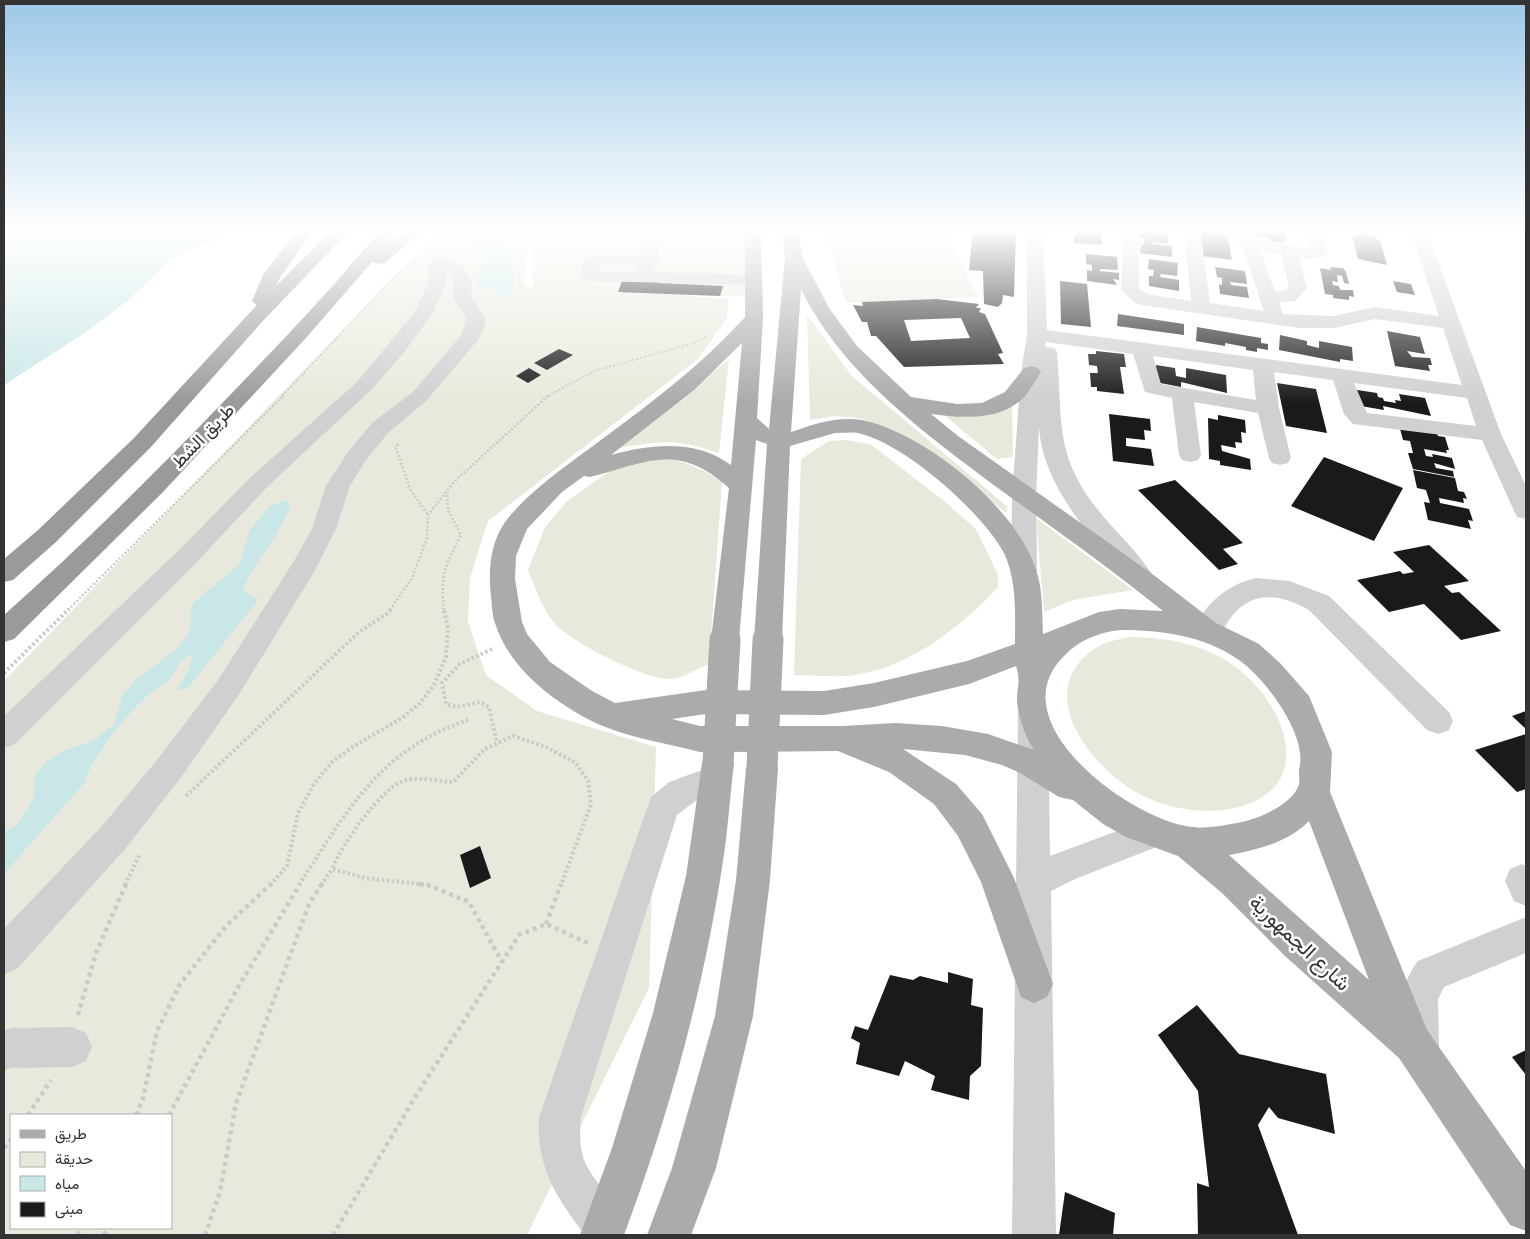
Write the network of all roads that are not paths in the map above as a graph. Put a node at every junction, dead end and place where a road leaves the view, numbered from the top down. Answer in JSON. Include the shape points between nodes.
{"nodes":[{"id":1,"x":267,"y":287,"type":"edge"},
{"id":2,"x":286,"y":287,"type":"edge"},
{"id":3,"x":344,"y":287,"type":"edge"},
{"id":4,"x":437,"y":287,"type":"edge"},
{"id":5,"x":461,"y":287,"type":"edge"},
{"id":6,"x":754,"y":287,"type":"edge"},
{"id":7,"x":792,"y":287,"type":"edge"},
{"id":8,"x":809,"y":287,"type":"edge"},
{"id":9,"x":1036,"y":287,"type":"edge"},
{"id":10,"x":1132,"y":287,"type":"edge"},
{"id":11,"x":1199,"y":287,"type":"edge"},
{"id":12,"x":1264,"y":287,"type":"edge"},
{"id":13,"x":1298,"y":287,"type":"edge"},
{"id":14,"x":1438,"y":287,"type":"edge"},
{"id":15,"x":1267,"y":296,"type":"junction"},
{"id":16,"x":1201,"y":309,"type":"junction"},
{"id":17,"x":754,"y":318,"type":"junction"},
{"id":18,"x":254,"y":319,"type":"junction"},
{"id":19,"x":1276,"y":320,"type":"junction"},
{"id":20,"x":1450,"y":323,"type":"junction"},
{"id":21,"x":1037,"y":335,"type":"junction"},
{"id":22,"x":1141,"y":348,"type":"junction"},
{"id":23,"x":1264,"y":365,"type":"junction"},
{"id":24,"x":1031,"y":372,"type":"junction"},
{"id":25,"x":1341,"y":375,"type":"junction"},
{"id":26,"x":1476,"y":392,"type":"junction"},
{"id":27,"x":1182,"y":394,"type":"junction"},
{"id":28,"x":903,"y":401,"type":"junction"},
{"id":29,"x":1268,"y":408,"type":"junction"},
{"id":30,"x":746,"y":418,"type":"junction"},
{"id":31,"x":1490,"y":434,"type":"junction"},
{"id":32,"x":779,"y":440,"type":"junction"},
{"id":33,"x":1190,"y":455,"type":"dead end"},
{"id":34,"x":1280,"y":458,"type":"dead end"},
{"id":35,"x":741,"y":486,"type":"junction"},
{"id":36,"x":554,"y":487,"type":"junction"},
{"id":37,"x":1024,"y":496,"type":"junction"},
{"id":38,"x":1526,"y":511,"type":"edge"},
{"id":39,"x":1024,"y":571,"type":"junction"},
{"id":40,"x":4,"y":573,"type":"edge"},
{"id":41,"x":1142,"y":580,"type":"junction"},
{"id":42,"x":1206,"y":630,"type":"junction"},
{"id":43,"x":4,"y":631,"type":"edge"},
{"id":44,"x":1064,"y":638,"type":"junction"},
{"id":45,"x":1030,"y":650,"type":"junction"},
{"id":46,"x":1033,"y":698,"type":"junction"},
{"id":47,"x":609,"y":715,"type":"junction"},
{"id":48,"x":1438,"y":721,"type":"dead end"},
{"id":49,"x":4,"y":735,"type":"edge"},
{"id":50,"x":840,"y":738,"type":"junction"},
{"id":51,"x":1032,"y":763,"type":"junction"},
{"id":52,"x":717,"y":771,"type":"junction"},
{"id":53,"x":1314,"y":792,"type":"junction"},
{"id":54,"x":1098,"y":804,"type":"junction"},
{"id":55,"x":1152,"y":833,"type":"junction"},
{"id":56,"x":1187,"y":842,"type":"junction"},
{"id":57,"x":1032,"y":882,"type":"junction"},
{"id":58,"x":1526,"y":935,"type":"edge"},
{"id":59,"x":4,"y":956,"type":"edge"},
{"id":60,"x":1034,"y":984,"type":"junction"},
{"id":61,"x":72,"y":1047,"type":"road end"},
{"id":62,"x":1416,"y":1049,"type":"junction"},
{"id":63,"x":4,"y":1052,"type":"edge"},
{"id":64,"x":1526,"y":1209,"type":"edge"},
{"id":65,"x":604,"y":1230,"type":"edge"},
{"id":66,"x":670,"y":1235,"type":"edge"},
{"id":67,"x":1034,"y":1235,"type":"edge"}],
"edges":[{"from":1,"to":18,"type":"highway"},
{"from":2,"to":18,"type":"highway"},
{"from":3,"to":43,"type":"highway","name":"طريق الشط","via":[[182,459],[45,595]]},
{"from":4,"to":49,"type":"street","via":[[423,314],[364,386],[259,482],[186,558]]},
{"from":5,"to":59,"type":"street","via":[[461,298],[475,313],[477,325],[472,336],[420,396],[380,428],[356,457],[338,486],[324,529],[305,565],[228,688],[114,837]]},
{"from":6,"to":17,"type":"main road"},
{"from":7,"to":32,"type":"main road"},
{"from":8,"to":28,"type":"main road","via":[[820,309],[850,350]]},
{"from":9,"to":21,"type":"street"},
{"from":10,"to":16,"type":"street","via":[[1132,293],[1152,302]]},
{"from":11,"to":16,"type":"street"},
{"from":12,"to":15,"type":"street"},
{"from":13,"to":15,"type":"street","via":[[1289,297]]},
{"from":14,"to":20,"type":"street"},
{"from":15,"to":19,"type":"street"},
{"from":16,"to":19,"type":"street"},
{"from":17,"to":30,"type":"main road"},
{"from":17,"to":36,"type":"main road","via":[[687,386]]},
{"from":18,"to":40,"type":"highway","via":[[142,443],[47,536]]},
{"from":19,"to":20,"type":"street","via":[[1334,322],[1374,313]]},
{"from":20,"to":26,"type":"street"},
{"from":21,"to":22,"type":"street"},
{"from":21,"to":24,"type":"street"},
{"from":21,"to":41,"type":"street","via":[[1047,352],[1052,445],[1063,474],[1079,501]]},
{"from":22,"to":23,"type":"street"},
{"from":22,"to":27,"type":"street","via":[[1152,388]]},
{"from":23,"to":25,"type":"street"},
{"from":23,"to":29,"type":"street"},
{"from":24,"to":28,"type":"main road","via":[[1010,399],[975,411],[956,411]]},
{"from":24,"to":37,"type":"street"},
{"from":25,"to":26,"type":"street"},
{"from":25,"to":31,"type":"street","via":[[1355,414],[1361,419]]},
{"from":26,"to":31,"type":"street"},
{"from":27,"to":29,"type":"street"},
{"from":27,"to":33,"type":"street"},
{"from":28,"to":37,"type":"main road"},
{"from":29,"to":34,"type":"street"},
{"from":30,"to":32,"type":"main road","via":[[761,433]]},
{"from":30,"to":35,"type":"main road"},
{"from":31,"to":38,"type":"street"},
{"from":32,"to":39,"type":"main road","via":[[846,426],[888,435],[930,462],[968,493],[1000,529]]},
{"from":32,"to":66,"type":"main road","bridge":true,"via":[[753,880],[734,1016],[694,1168]]},
{"from":35,"to":36,"type":"main road","via":[[705,459],[663,453],[625,458]]},
{"from":35,"to":52,"type":"main road","bridge":true,"via":[[725,640]]},
{"from":36,"to":47,"type":"main road","via":[[517,524],[508,539],[502,579],[508,622],[516,640],[540,670],[581,700]]},
{"from":37,"to":39,"type":"street"},
{"from":37,"to":41,"type":"main road"},
{"from":39,"to":45,"type":"main road"},
{"from":41,"to":42,"type":"main road"},
{"from":42,"to":44,"type":"main road","via":[[1132,618],[1087,625]]},
{"from":42,"to":48,"type":"street","via":[[1238,594],[1269,588],[1305,594],[1319,602]]},
{"from":42,"to":53,"type":"main road","via":[[1249,652],[1270,671],[1298,705],[1316,752]]},
{"from":44,"to":45,"type":"main road"},
{"from":44,"to":46,"type":"main road","via":[[1040,663]]},
{"from":45,"to":46,"type":"main road"},
{"from":45,"to":47,"type":"main road","via":[[924,685],[833,702],[706,702]]},
{"from":46,"to":51,"type":"street"},
{"from":46,"to":54,"type":"main road","via":[[1049,749]]},
{"from":47,"to":50,"type":"main road","via":[[700,739]]},
{"from":50,"to":51,"type":"main road","via":[[886,735],[946,739],[991,748]]},
{"from":50,"to":60,"type":"main road","via":[[900,762],[945,794],[970,826],[997,878]]},
{"from":51,"to":54,"type":"main road"},
{"from":51,"to":57,"type":"street"},
{"from":52,"to":65,"type":"main road","via":[[703,875],[679,983],[646,1103]]},
{"from":52,"to":65,"type":"street","via":[[682,790],[663,807],[560,1117],[560,1158],[568,1176]]},
{"from":53,"to":56,"type":"main road","via":[[1283,824],[1234,839]]},
{"from":53,"to":62,"type":"main road","name":"شارع الجمهورية"},
{"from":54,"to":55,"type":"main road"},
{"from":55,"to":56,"type":"main road"},
{"from":55,"to":57,"type":"street"},
{"from":56,"to":62,"type":"main road","name":"شارع الجمهورية","via":[[1234,881]]},
{"from":57,"to":60,"type":"street"},
{"from":58,"to":62,"type":"street","via":[[1431,974],[1423,982]]},
{"from":60,"to":67,"type":"street"},
{"from":61,"to":63,"type":"street","via":[[11,1048]]},
{"from":62,"to":64,"type":"main road","name":"شارع الجمهورية"}]}
